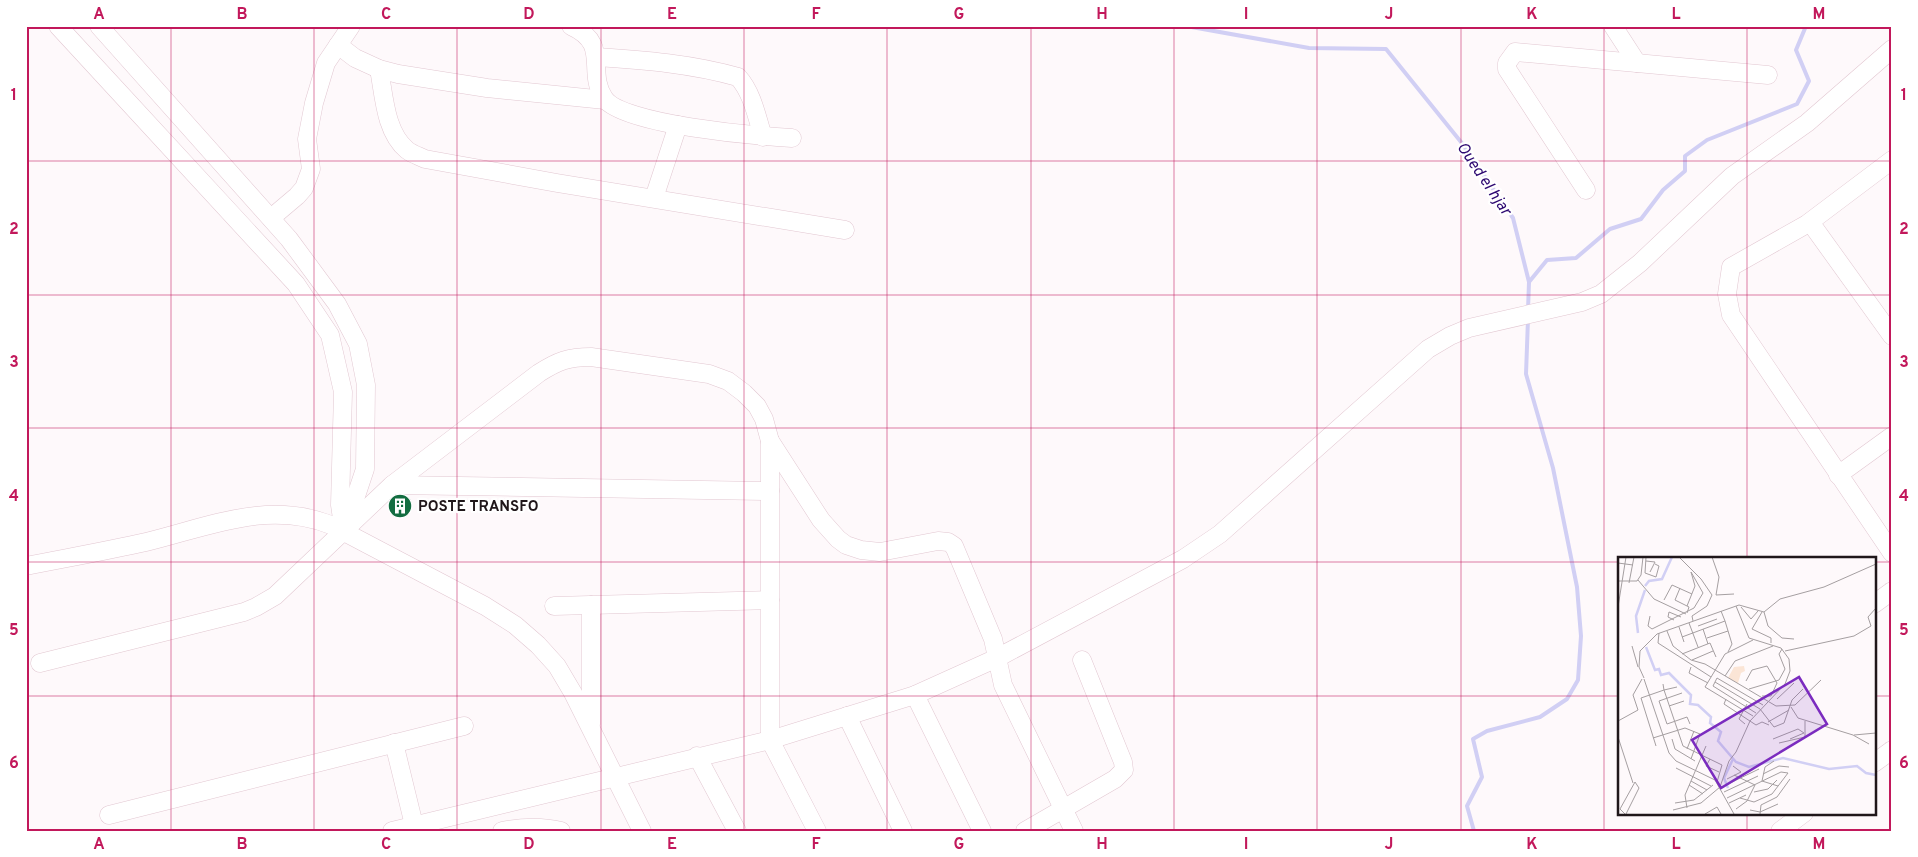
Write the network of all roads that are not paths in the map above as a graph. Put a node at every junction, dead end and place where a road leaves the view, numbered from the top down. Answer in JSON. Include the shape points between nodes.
{"nodes":[{"id":1,"x":58,"y":26,"type":"edge"},
{"id":2,"x":100,"y":26,"type":"edge"},
{"id":3,"x":351,"y":26,"type":"edge"},
{"id":4,"x":571,"y":26,"type":"edge"},
{"id":5,"x":1613,"y":26,"type":"edge"},
{"id":6,"x":338,"y":45,"type":"junction"},
{"id":7,"x":1892,"y":49,"type":"edge"},
{"id":8,"x":597,"y":57,"type":"junction"},
{"id":9,"x":1637,"y":63,"type":"junction"},
{"id":10,"x":378,"y":69,"type":"junction"},
{"id":11,"x":1768,"y":75,"type":"dead end"},
{"id":12,"x":605,"y":100,"type":"junction"},
{"id":13,"x":678,"y":125,"type":"junction"},
{"id":14,"x":763,"y":137,"type":"junction"},
{"id":15,"x":792,"y":138,"type":"dead end"},
{"id":16,"x":1892,"y":160,"type":"edge"},
{"id":17,"x":1586,"y":190,"type":"dead end"},
{"id":18,"x":654,"y":198,"type":"junction"},
{"id":19,"x":271,"y":218,"type":"junction"},
{"id":20,"x":1810,"y":222,"type":"junction"},
{"id":21,"x":845,"y":230,"type":"dead end"},
{"id":22,"x":1892,"y":336,"type":"edge"},
{"id":23,"x":1892,"y":436,"type":"edge"},
{"id":24,"x":770,"y":441,"type":"junction"},
{"id":25,"x":1838,"y":475,"type":"junction"},
{"id":26,"x":392,"y":485,"type":"junction"},
{"id":27,"x":770,"y":491,"type":"junction"},
{"id":28,"x":344,"y":532,"type":"junction"},
{"id":29,"x":1892,"y":553,"type":"edge"},
{"id":30,"x":26,"y":566,"type":"edge"},
{"id":31,"x":1892,"y":591,"type":"edge"},
{"id":32,"x":770,"y":600,"type":"junction"},
{"id":33,"x":1876,"y":603,"type":"edge"},
{"id":34,"x":554,"y":606,"type":"dead end"},
{"id":35,"x":591,"y":606,"type":"junction"},
{"id":36,"x":996,"y":658,"type":"junction"},
{"id":37,"x":1082,"y":660,"type":"dead end"},
{"id":38,"x":40,"y":663,"type":"dead end"},
{"id":39,"x":914,"y":695,"type":"junction"},
{"id":40,"x":848,"y":716,"type":"junction"},
{"id":41,"x":464,"y":726,"type":"dead end"},
{"id":42,"x":591,"y":727,"type":"junction"},
{"id":43,"x":770,"y":740,"type":"junction"},
{"id":44,"x":394,"y":743,"type":"junction"},
{"id":45,"x":1892,"y":750,"type":"edge"},
{"id":46,"x":697,"y":756,"type":"junction"},
{"id":47,"x":1876,"y":762,"type":"edge"},
{"id":48,"x":614,"y":776,"type":"junction"},
{"id":49,"x":1063,"y":810,"type":"junction"},
{"id":50,"x":1803,"y":814,"type":"edge"},
{"id":51,"x":109,"y":815,"type":"dead end"},
{"id":52,"x":414,"y":825,"type":"junction"},
{"id":53,"x":392,"y":831,"type":"edge"},
{"id":54,"x":502,"y":831,"type":"edge"},
{"id":55,"x":560,"y":831,"type":"edge"},
{"id":56,"x":642,"y":831,"type":"edge"},
{"id":57,"x":737,"y":831,"type":"edge"},
{"id":58,"x":817,"y":831,"type":"edge"},
{"id":59,"x":903,"y":831,"type":"edge"},
{"id":60,"x":982,"y":831,"type":"edge"},
{"id":61,"x":1025,"y":831,"type":"edge"},
{"id":62,"x":1074,"y":831,"type":"edge"},
{"id":63,"x":1780,"y":831,"type":"edge"}],
"edges":[{"from":1,"to":28,"type":"street","via":[[296,284],[330,336],[343,392],[340,506]]},
{"from":2,"to":19,"type":"street"},
{"from":3,"to":6,"type":"street"},
{"from":4,"to":8,"type":"street","via":[[592,43]]},
{"from":5,"to":9,"type":"street"},
{"from":6,"to":10,"type":"street"},
{"from":6,"to":19,"type":"street","via":[[326,63],[314,103],[307,139],[312,168],[304,188]]},
{"from":7,"to":36,"type":"street","via":[[1807,123],[1722,186],[1648,256],[1601,294],[1544,312],[1483,325],[1450,336],[1428,349],[1235,522],[1203,546]]},
{"from":8,"to":12,"type":"street","via":[[596,71]]},
{"from":8,"to":14,"type":"street","via":[[647,60],[738,77],[752,103]]},
{"from":9,"to":11,"type":"street"},
{"from":9,"to":17,"type":"street","via":[[1515,52],[1507,62],[1508,69]]},
{"from":10,"to":12,"type":"street","via":[[487,88]]},
{"from":10,"to":18,"type":"street","via":[[395,136],[407,150],[425,159]]},
{"from":12,"to":13,"type":"street","via":[[631,114]]},
{"from":13,"to":14,"type":"street"},
{"from":13,"to":18,"type":"street"},
{"from":14,"to":15,"type":"street"},
{"from":16,"to":20,"type":"street"},
{"from":18,"to":21,"type":"street"},
{"from":19,"to":28,"type":"street","via":[[336,304],[358,344],[366,385],[365,469]]},
{"from":20,"to":22,"type":"street"},
{"from":20,"to":25,"type":"street","via":[[1731,267],[1726,294],[1731,315]]},
{"from":23,"to":25,"type":"street"},
{"from":24,"to":26,"type":"street","via":[[757,406],[728,382],[709,374],[572,357],[539,373]]},
{"from":24,"to":27,"type":"street"},
{"from":24,"to":36,"type":"street","via":[[821,520],[846,545],[880,552],[938,541],[951,544],[957,551],[993,638]]},
{"from":25,"to":29,"type":"street"},
{"from":26,"to":27,"type":"street"},
{"from":26,"to":28,"type":"street"},
{"from":27,"to":32,"type":"street"},
{"from":28,"to":30,"type":"street","via":[[310,518],[278,513],[244,517],[145,542]]},
{"from":28,"to":38,"type":"street","via":[[275,596],[256,607]]},
{"from":28,"to":42,"type":"street","via":[[515,625],[557,666]]},
{"from":31,"to":33,"type":"street"},
{"from":32,"to":35,"type":"street"},
{"from":32,"to":43,"type":"street"},
{"from":34,"to":35,"type":"street"},
{"from":35,"to":42,"type":"street"},
{"from":36,"to":39,"type":"street"},
{"from":36,"to":49,"type":"street","via":[[1003,685]]},
{"from":37,"to":49,"type":"street","via":[[1124,770],[1115,779]]},
{"from":39,"to":40,"type":"street"},
{"from":39,"to":60,"type":"street"},
{"from":40,"to":43,"type":"street"},
{"from":40,"to":59,"type":"street"},
{"from":41,"to":44,"type":"street"},
{"from":42,"to":48,"type":"street"},
{"from":43,"to":46,"type":"street"},
{"from":43,"to":58,"type":"street"},
{"from":44,"to":51,"type":"street"},
{"from":44,"to":52,"type":"street"},
{"from":45,"to":47,"type":"street"},
{"from":46,"to":48,"type":"street"},
{"from":46,"to":57,"type":"street"},
{"from":48,"to":52,"type":"street"},
{"from":48,"to":56,"type":"street"},
{"from":49,"to":61,"type":"street"},
{"from":49,"to":62,"type":"street"},
{"from":50,"to":63,"type":"street"},
{"from":52,"to":53,"type":"street"},
{"from":54,"to":55,"type":"street","via":[[528,827]]}]}
